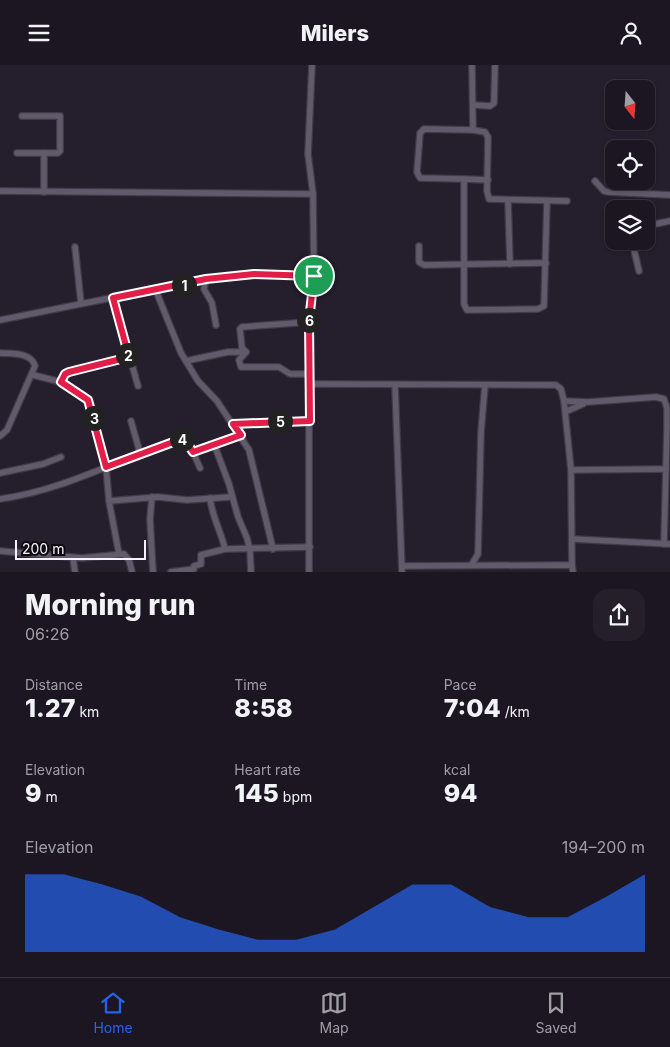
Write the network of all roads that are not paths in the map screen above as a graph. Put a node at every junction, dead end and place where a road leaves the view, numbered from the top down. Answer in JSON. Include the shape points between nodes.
{"nodes":[{"id":1,"x":312,"y":65,"type":"edge"},
{"id":2,"x":472,"y":65,"type":"edge"},
{"id":3,"x":495,"y":65,"type":"edge"},
{"id":4,"x":473,"y":105,"type":"junction"},
{"id":5,"x":22,"y":116,"type":"dead end"},
{"id":6,"x":473,"y":129,"type":"junction"},
{"id":7,"x":17,"y":153,"type":"dead end"},
{"id":8,"x":44,"y":153,"type":"junction"},
{"id":9,"x":464,"y":179,"type":"junction"},
{"id":10,"x":488,"y":180,"type":"junction"},
{"id":11,"x":595,"y":181,"type":"dead end"},
{"id":12,"x":0,"y":191,"type":"edge"},
{"id":13,"x":44,"y":192,"type":"junction"},
{"id":14,"x":313,"y":194,"type":"junction"},
{"id":15,"x":670,"y":195,"type":"edge"},
{"id":16,"x":508,"y":200,"type":"junction"},
{"id":17,"x":547,"y":201,"type":"junction"},
{"id":18,"x":567,"y":201,"type":"dead end"},
{"id":19,"x":670,"y":221,"type":"edge"},
{"id":20,"x":655,"y":224,"type":"edge"},
{"id":21,"x":75,"y":247,"type":"dead end"},
{"id":22,"x":419,"y":247,"type":"dead end"},
{"id":23,"x":634,"y":250,"type":"edge"},
{"id":24,"x":546,"y":263,"type":"junction"},
{"id":25,"x":510,"y":264,"type":"junction"},
{"id":26,"x":464,"y":265,"type":"junction"},
{"id":27,"x":639,"y":271,"type":"dead end"},
{"id":28,"x":314,"y":276,"type":"junction"},
{"id":29,"x":206,"y":279,"type":"junction"},
{"id":30,"x":156,"y":291,"type":"junction"},
{"id":31,"x":113,"y":298,"type":"junction"},
{"id":32,"x":81,"y":303,"type":"junction"},
{"id":33,"x":0,"y":320,"type":"edge"},
{"id":34,"x":309,"y":321,"type":"junction"},
{"id":35,"x":216,"y":325,"type":"dead end"},
{"id":36,"x":246,"y":352,"type":"junction"},
{"id":37,"x":0,"y":353,"type":"edge"},
{"id":38,"x":129,"y":357,"type":"junction"},
{"id":39,"x":186,"y":361,"type":"junction"},
{"id":40,"x":310,"y":374,"type":"junction"},
{"id":41,"x":33,"y":375,"type":"junction"},
{"id":42,"x":61,"y":382,"type":"junction"},
{"id":43,"x":310,"y":385,"type":"junction"},
{"id":44,"x":395,"y":385,"type":"junction"},
{"id":45,"x":485,"y":385,"type":"junction"},
{"id":46,"x":138,"y":386,"type":"dead end"},
{"id":47,"x":564,"y":401,"type":"junction"},
{"id":48,"x":588,"y":402,"type":"junction"},
{"id":49,"x":567,"y":411,"type":"junction"},
{"id":50,"x":131,"y":421,"type":"dead end"},
{"id":51,"x":310,"y":421,"type":"junction"},
{"id":52,"x":233,"y":424,"type":"junction"},
{"id":53,"x":241,"y":435,"type":"junction"},
{"id":54,"x":0,"y":436,"type":"edge"},
{"id":55,"x":214,"y":444,"type":"junction"},
{"id":56,"x":193,"y":452,"type":"junction"},
{"id":57,"x":140,"y":453,"type":"junction"},
{"id":58,"x":61,"y":457,"type":"dead end"},
{"id":59,"x":106,"y":467,"type":"junction"},
{"id":60,"x":200,"y":468,"type":"dead end"},
{"id":61,"x":666,"y":469,"type":"junction"},
{"id":62,"x":572,"y":470,"type":"junction"},
{"id":63,"x":0,"y":473,"type":"edge"},
{"id":64,"x":152,"y":497,"type":"junction"},
{"id":65,"x":231,"y":497,"type":"junction"},
{"id":66,"x":210,"y":498,"type":"junction"},
{"id":67,"x":0,"y":499,"type":"edge"},
{"id":68,"x":109,"y":501,"type":"junction"},
{"id":69,"x":572,"y":539,"type":"junction"},
{"id":70,"x":667,"y":544,"type":"edge"},
{"id":71,"x":310,"y":547,"type":"junction"},
{"id":72,"x":225,"y":549,"type":"junction"},
{"id":73,"x":273,"y":549,"type":"junction"},
{"id":74,"x":250,"y":550,"type":"junction"},
{"id":75,"x":0,"y":551,"type":"edge"},
{"id":76,"x":119,"y":554,"type":"junction"},
{"id":77,"x":478,"y":554,"type":"junction"},
{"id":78,"x":73,"y":558,"type":"junction"},
{"id":79,"x":485,"y":564,"type":"junction"},
{"id":80,"x":472,"y":565,"type":"junction"},
{"id":81,"x":572,"y":565,"type":"junction"},
{"id":82,"x":402,"y":569,"type":"edge"},
{"id":83,"x":194,"y":570,"type":"edge"},
{"id":84,"x":75,"y":572,"type":"edge"},
{"id":85,"x":132,"y":572,"type":"edge"},
{"id":86,"x":153,"y":572,"type":"edge"},
{"id":87,"x":171,"y":572,"type":"edge"},
{"id":88,"x":251,"y":572,"type":"edge"},
{"id":89,"x":309,"y":572,"type":"edge"},
{"id":90,"x":573,"y":572,"type":"edge"}],
"edges":[{"from":1,"to":14,"type":"street","via":[[308,154]]},
{"from":2,"to":4,"type":"street"},
{"from":3,"to":4,"type":"street","via":[[494,103],[490,106]]},
{"from":4,"to":6,"type":"street"},
{"from":5,"to":8,"type":"street","via":[[60,117],[60,151]]},
{"from":6,"to":9,"type":"street","via":[[424,129],[420,133],[417,172],[420,177]]},
{"from":6,"to":10,"type":"street","via":[[485,132],[488,137]]},
{"from":7,"to":8,"type":"street"},
{"from":8,"to":13,"type":"street"},
{"from":9,"to":10,"type":"street"},
{"from":9,"to":26,"type":"street"},
{"from":10,"to":16,"type":"street","via":[[489,199]]},
{"from":11,"to":15,"type":"street","via":[[609,192]]},
{"from":12,"to":13,"type":"street"},
{"from":13,"to":14,"type":"street"},
{"from":14,"to":28,"type":"street"},
{"from":16,"to":17,"type":"street"},
{"from":16,"to":25,"type":"street"},
{"from":17,"to":18,"type":"street"},
{"from":17,"to":24,"type":"street"},
{"from":19,"to":20,"type":"street"},
{"from":21,"to":32,"type":"street"},
{"from":22,"to":26,"type":"street","via":[[420,264]]},
{"from":23,"to":27,"type":"street"},
{"from":24,"to":25,"type":"street"},
{"from":24,"to":26,"type":"street","via":[[545,303],[538,309],[468,310],[464,304]]},
{"from":25,"to":26,"type":"street"},
{"from":28,"to":29,"type":"street","via":[[254,274]]},
{"from":28,"to":34,"type":"street"},
{"from":29,"to":30,"type":"street"},
{"from":29,"to":35,"type":"street","via":[[204,289],[212,303]]},
{"from":30,"to":31,"type":"street"},
{"from":30,"to":39,"type":"street"},
{"from":31,"to":32,"type":"street"},
{"from":31,"to":38,"type":"street"},
{"from":32,"to":33,"type":"street"},
{"from":34,"to":36,"type":"street","via":[[242,327],[242,348]]},
{"from":34,"to":40,"type":"street"},
{"from":36,"to":39,"type":"street","via":[[214,354]]},
{"from":36,"to":40,"type":"street","via":[[239,360],[241,367],[279,367],[290,374]]},
{"from":37,"to":41,"type":"street","via":[[29,357],[35,366]]},
{"from":38,"to":42,"type":"street","via":[[69,372]]},
{"from":38,"to":46,"type":"street"},
{"from":39,"to":52,"type":"street"},
{"from":40,"to":43,"type":"street"},
{"from":41,"to":42,"type":"street"},
{"from":41,"to":54,"type":"street","via":[[7,429]]},
{"from":42,"to":59,"type":"street","via":[[88,400]]},
{"from":43,"to":44,"type":"street"},
{"from":43,"to":51,"type":"street"},
{"from":44,"to":45,"type":"street"},
{"from":44,"to":82,"type":"street"},
{"from":45,"to":47,"type":"street","via":[[556,385],[562,389]]},
{"from":45,"to":77,"type":"street"},
{"from":47,"to":48,"type":"street"},
{"from":47,"to":49,"type":"street"},
{"from":48,"to":49,"type":"street"},
{"from":48,"to":61,"type":"street","via":[[644,397],[664,399],[667,408]]},
{"from":49,"to":62,"type":"street"},
{"from":50,"to":57,"type":"street"},
{"from":51,"to":52,"type":"street"},
{"from":51,"to":71,"type":"street"},
{"from":52,"to":53,"type":"street"},
{"from":53,"to":55,"type":"street"},
{"from":53,"to":73,"type":"street","via":[[249,449]]},
{"from":55,"to":56,"type":"street"},
{"from":55,"to":65,"type":"street"},
{"from":56,"to":57,"type":"street","via":[[184,438]]},
{"from":56,"to":60,"type":"street"},
{"from":57,"to":59,"type":"street"},
{"from":58,"to":63,"type":"street"},
{"from":59,"to":67,"type":"street","via":[[67,484]]},
{"from":59,"to":68,"type":"street"},
{"from":61,"to":62,"type":"street"},
{"from":61,"to":70,"type":"street"},
{"from":62,"to":69,"type":"street"},
{"from":64,"to":66,"type":"street"},
{"from":64,"to":68,"type":"street"},
{"from":64,"to":86,"type":"street"},
{"from":65,"to":66,"type":"street"},
{"from":65,"to":74,"type":"street"},
{"from":66,"to":72,"type":"street"},
{"from":68,"to":76,"type":"street"},
{"from":69,"to":70,"type":"street"},
{"from":69,"to":81,"type":"street"},
{"from":71,"to":73,"type":"street"},
{"from":71,"to":89,"type":"street"},
{"from":72,"to":74,"type":"street"},
{"from":72,"to":83,"type":"street","via":[[201,555],[201,564],[194,566]]},
{"from":73,"to":74,"type":"street"},
{"from":74,"to":88,"type":"street"},
{"from":75,"to":78,"type":"street"},
{"from":76,"to":78,"type":"street"},
{"from":76,"to":85,"type":"street","via":[[124,554]]},
{"from":77,"to":79,"type":"street"},
{"from":77,"to":80,"type":"street"},
{"from":78,"to":84,"type":"street"},
{"from":79,"to":80,"type":"street"},
{"from":79,"to":81,"type":"street"},
{"from":80,"to":82,"type":"street"},
{"from":81,"to":90,"type":"street"},
{"from":83,"to":87,"type":"street"}]}
